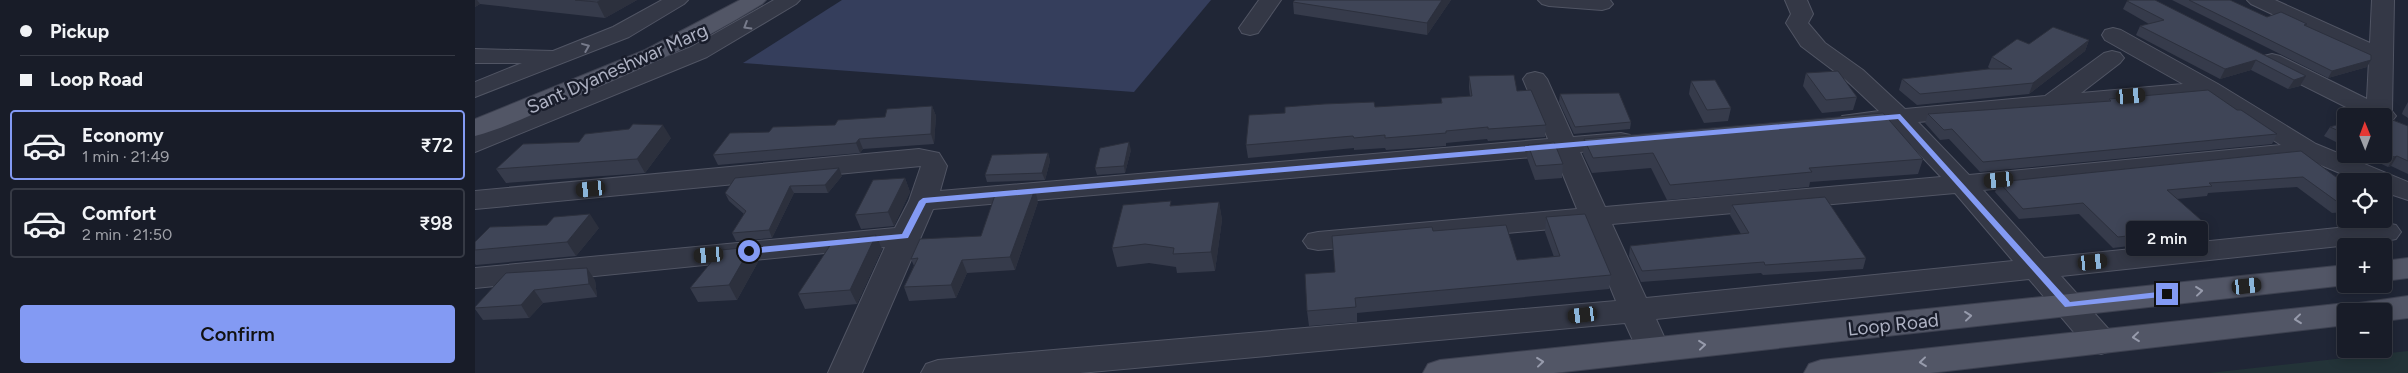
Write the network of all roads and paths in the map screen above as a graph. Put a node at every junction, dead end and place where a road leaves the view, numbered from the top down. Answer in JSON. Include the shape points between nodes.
{"nodes":[{"id":1,"x":677,"y":0,"type":"edge"},
{"id":2,"x":720,"y":0,"type":"edge"},
{"id":3,"x":755,"y":0,"type":"edge"},
{"id":4,"x":789,"y":0,"type":"edge"},
{"id":5,"x":1270,"y":0,"type":"edge"},
{"id":6,"x":1549,"y":0,"type":"edge"},
{"id":7,"x":1796,"y":0,"type":"edge"},
{"id":8,"x":2258,"y":0,"type":"edge"},
{"id":9,"x":2378,"y":2,"type":"edge"},
{"id":10,"x":1602,"y":4,"type":"dead end"},
{"id":11,"x":1250,"y":28,"type":"dead end"},
{"id":12,"x":2256,"y":53,"type":"edge"},
{"id":13,"x":475,"y":56,"type":"edge"},
{"id":14,"x":561,"y":56,"type":"junction"},
{"id":15,"x":2381,"y":57,"type":"junction"},
{"id":16,"x":1535,"y":79,"type":"dead end"},
{"id":17,"x":2209,"y":89,"type":"junction"},
{"id":18,"x":475,"y":90,"type":"edge"},
{"id":19,"x":2052,"y":103,"type":"junction"},
{"id":20,"x":2366,"y":108,"type":"edge"},
{"id":21,"x":2385,"y":108,"type":"edge"},
{"id":22,"x":475,"y":109,"type":"edge"},
{"id":23,"x":1900,"y":116,"type":"junction"},
{"id":24,"x":1831,"y":122,"type":"edge"},
{"id":25,"x":475,"y":128,"type":"edge"},
{"id":26,"x":1643,"y":139,"type":"edge"},
{"id":27,"x":475,"y":144,"type":"edge"},
{"id":28,"x":1565,"y":146,"type":"junction"},
{"id":29,"x":2307,"y":150,"type":"junction"},
{"id":30,"x":2362,"y":173,"type":"edge"},
{"id":31,"x":1960,"y":184,"type":"junction"},
{"id":32,"x":2392,"y":186,"type":"edge"},
{"id":33,"x":2408,"y":192,"type":"edge"},
{"id":34,"x":475,"y":200,"type":"edge"},
{"id":35,"x":923,"y":201,"type":"junction"},
{"id":36,"x":1593,"y":217,"type":"junction"},
{"id":37,"x":2386,"y":232,"type":"dead end"},
{"id":38,"x":905,"y":236,"type":"junction"},
{"id":39,"x":1318,"y":241,"type":"dead end"},
{"id":40,"x":2035,"y":268,"type":"junction"},
{"id":41,"x":2408,"y":268,"type":"edge"},
{"id":42,"x":2392,"y":270,"type":"edge"},
{"id":43,"x":2337,"y":276,"type":"edge"},
{"id":44,"x":475,"y":278,"type":"edge"},
{"id":45,"x":2068,"y":305,"type":"junction"},
{"id":46,"x":2408,"y":307,"type":"edge"},
{"id":47,"x":1634,"y":309,"type":"junction"},
{"id":48,"x":2392,"y":309,"type":"edge"},
{"id":49,"x":2337,"y":315,"type":"edge"},
{"id":50,"x":2101,"y":342,"type":"junction"},
{"id":51,"x":1653,"y":350,"type":"junction"},
{"id":52,"x":845,"y":373,"type":"edge"},
{"id":53,"x":938,"y":373,"type":"edge"},
{"id":54,"x":1440,"y":373,"type":"edge"},
{"id":55,"x":1821,"y":373,"type":"edge"}],
"edges":[{"from":14,"to":1,"type":"street","one_way":true,"via":[[621,32]]},
{"from":2,"to":22,"type":"main road","name":"Sant Dyaneshwar Marg","via":[[651,38]]},
{"from":3,"to":25,"type":"main road","name":"Sant Dyaneshwar Marg","via":[[677,45]]},
{"from":4,"to":27,"type":"street","one_way":true,"via":[[699,52]]},
{"from":5,"to":11,"type":"street"},
{"from":6,"to":10,"type":"street"},
{"from":7,"to":23,"type":"street","via":[[1802,14],[1797,23],[1801,33],[1848,68]]},
{"from":8,"to":15,"type":"street"},
{"from":9,"to":15,"type":"street"},
{"from":12,"to":20,"type":"street"},
{"from":13,"to":14,"type":"street"},
{"from":14,"to":18,"type":"street"},
{"from":15,"to":21,"type":"street"},
{"from":16,"to":28,"type":"street"},
{"from":17,"to":19,"type":"street"},
{"from":17,"to":19,"type":"street","via":[[2112,46]]},
{"from":17,"to":29,"type":"street"},
{"from":19,"to":23,"type":"street"},
{"from":23,"to":24,"type":"street"},
{"from":23,"to":31,"type":"street"},
{"from":26,"to":28,"type":"street"},
{"from":28,"to":35,"type":"street"},
{"from":28,"to":36,"type":"street"},
{"from":29,"to":30,"type":"street"},
{"from":29,"to":31,"type":"street"},
{"from":31,"to":36,"type":"street"},
{"from":31,"to":40,"type":"street"},
{"from":32,"to":33,"type":"street"},
{"from":34,"to":35,"type":"street","via":[[919,157],[930,159],[934,166]]},
{"from":35,"to":38,"type":"street"},
{"from":36,"to":39,"type":"street"},
{"from":36,"to":47,"type":"street"},
{"from":37,"to":40,"type":"street"},
{"from":38,"to":44,"type":"street"},
{"from":38,"to":52,"type":"street"},
{"from":40,"to":45,"type":"street"},
{"from":40,"to":47,"type":"street"},
{"from":41,"to":42,"type":"main road"},
{"from":45,"to":43,"type":"main road","name":"Loop Road","one_way":true},
{"from":45,"to":50,"type":"street"},
{"from":51,"to":45,"type":"main road","name":"Loop Road","one_way":true},
{"from":46,"to":48,"type":"main road"},
{"from":47,"to":51,"type":"street"},
{"from":47,"to":53,"type":"street"},
{"from":49,"to":50,"type":"main road","one_way":true},
{"from":50,"to":55,"type":"main road","one_way":true},
{"from":54,"to":51,"type":"main road","name":"Loop Road","one_way":true}]}
